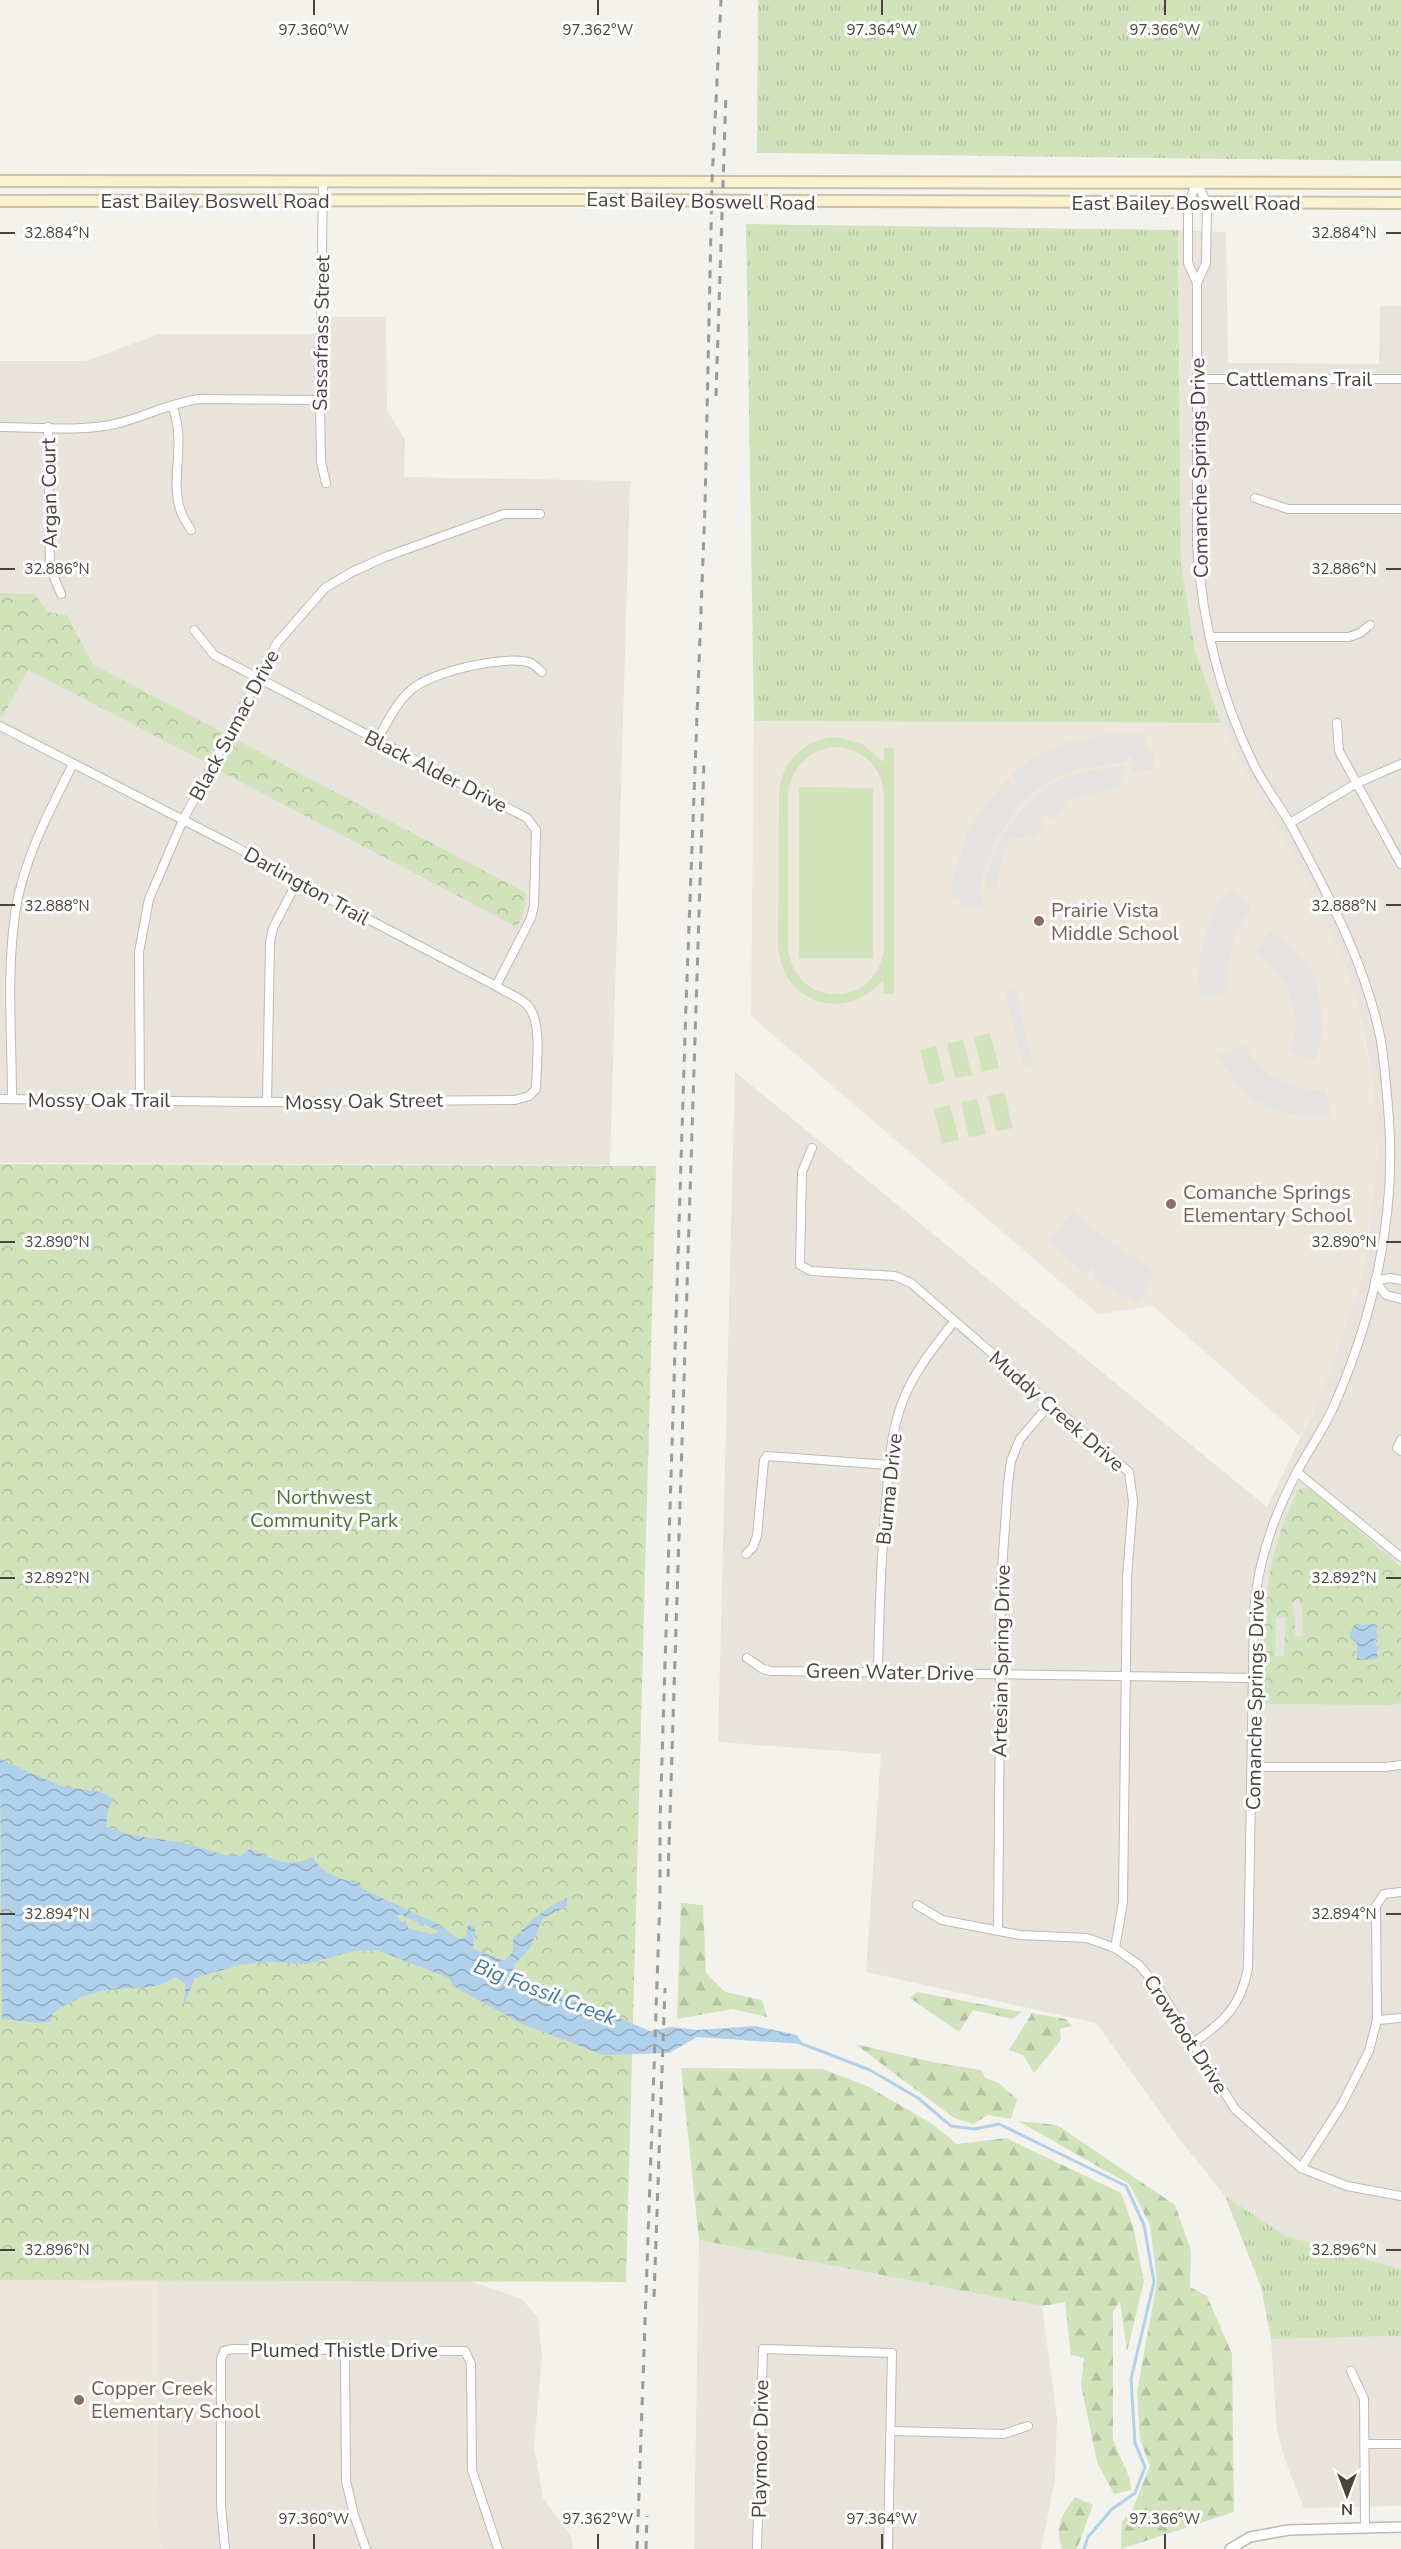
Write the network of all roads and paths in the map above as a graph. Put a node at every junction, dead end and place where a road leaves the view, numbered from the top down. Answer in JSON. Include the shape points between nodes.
{"nodes":[{"id":1,"x":0,"y":181,"type":"edge"},
{"id":2,"x":323,"y":181,"type":"junction"},
{"id":3,"x":573,"y":181,"type":"junction"},
{"id":4,"x":964,"y":182,"type":"junction"},
{"id":5,"x":1197,"y":182,"type":"junction"},
{"id":6,"x":1401,"y":183,"type":"edge"},
{"id":7,"x":574,"y":200,"type":"junction"},
{"id":8,"x":0,"y":201,"type":"edge"},
{"id":9,"x":322,"y":201,"type":"junction"},
{"id":10,"x":963,"y":203,"type":"junction"},
{"id":11,"x":1401,"y":203,"type":"edge"},
{"id":12,"x":1188,"y":204,"type":"junction"},
{"id":13,"x":1207,"y":204,"type":"junction"},
{"id":14,"x":1197,"y":283,"type":"junction"},
{"id":15,"x":1197,"y":379,"type":"junction"},
{"id":16,"x":1401,"y":379,"type":"edge"},
{"id":17,"x":320,"y":400,"type":"junction"},
{"id":18,"x":172,"y":406,"type":"junction"},
{"id":19,"x":0,"y":427,"type":"edge"},
{"id":20,"x":48,"y":427,"type":"junction"},
{"id":21,"x":326,"y":483,"type":"dead end"},
{"id":22,"x":1255,"y":498,"type":"dead end"},
{"id":23,"x":1401,"y":509,"type":"edge"},
{"id":24,"x":540,"y":514,"type":"dead end"},
{"id":25,"x":191,"y":530,"type":"dead end"},
{"id":26,"x":61,"y":594,"type":"dead end"},
{"id":27,"x":1370,"y":625,"type":"dead end"},
{"id":28,"x":194,"y":630,"type":"dead end"},
{"id":29,"x":1210,"y":637,"type":"junction"},
{"id":30,"x":542,"y":672,"type":"dead end"},
{"id":31,"x":258,"y":679,"type":"junction"},
{"id":32,"x":1337,"y":723,"type":"dead end"},
{"id":33,"x":0,"y":726,"type":"edge"},
{"id":34,"x":376,"y":740,"type":"junction"},
{"id":35,"x":73,"y":764,"type":"junction"},
{"id":36,"x":1401,"y":764,"type":"edge"},
{"id":37,"x":1357,"y":783,"type":"junction"},
{"id":38,"x":183,"y":820,"type":"junction"},
{"id":39,"x":1290,"y":823,"type":"junction"},
{"id":40,"x":1401,"y":864,"type":"edge"},
{"id":41,"x":297,"y":882,"type":"junction"},
{"id":42,"x":496,"y":986,"type":"junction"},
{"id":43,"x":529,"y":1096,"type":"joint"},
{"id":44,"x":0,"y":1099,"type":"edge"},
{"id":45,"x":12,"y":1099,"type":"junction"},
{"id":46,"x":140,"y":1100,"type":"junction"},
{"id":47,"x":199,"y":1101,"type":"joint"},
{"id":48,"x":267,"y":1102,"type":"junction"},
{"id":49,"x":812,"y":1148,"type":"dead end"},
{"id":50,"x":1401,"y":1280,"type":"edge"},
{"id":51,"x":1375,"y":1281,"type":"junction"},
{"id":52,"x":1401,"y":1299,"type":"edge"},
{"id":53,"x":954,"y":1322,"type":"junction"},
{"id":54,"x":1049,"y":1405,"type":"junction"},
{"id":55,"x":1401,"y":1440,"type":"edge"},
{"id":56,"x":1401,"y":1451,"type":"edge"},
{"id":57,"x":889,"y":1466,"type":"junction"},
{"id":58,"x":1297,"y":1472,"type":"junction"},
{"id":59,"x":746,"y":1554,"type":"dead end"},
{"id":60,"x":1401,"y":1557,"type":"edge"},
{"id":61,"x":747,"y":1658,"type":"dead end"},
{"id":62,"x":878,"y":1673,"type":"junction"},
{"id":63,"x":1000,"y":1674,"type":"junction"},
{"id":64,"x":1126,"y":1677,"type":"junction"},
{"id":65,"x":1253,"y":1678,"type":"junction"},
{"id":66,"x":1401,"y":1765,"type":"edge"},
{"id":67,"x":1252,"y":1767,"type":"junction"},
{"id":68,"x":1401,"y":1892,"type":"edge"},
{"id":69,"x":918,"y":1905,"type":"dead end"},
{"id":70,"x":998,"y":1931,"type":"junction"},
{"id":71,"x":1115,"y":1948,"type":"junction"},
{"id":72,"x":1401,"y":2018,"type":"edge"},
{"id":73,"x":1377,"y":2020,"type":"junction"},
{"id":74,"x":1194,"y":2043,"type":"junction"},
{"id":75,"x":1301,"y":2168,"type":"junction"},
{"id":76,"x":1401,"y":2196,"type":"edge"},
{"id":77,"x":345,"y":2351,"type":"junction"},
{"id":78,"x":1351,"y":2371,"type":"dead end"},
{"id":79,"x":1028,"y":2426,"type":"dead end"},
{"id":80,"x":892,"y":2431,"type":"junction"},
{"id":81,"x":1365,"y":2444,"type":"junction"},
{"id":82,"x":1401,"y":2444,"type":"edge"},
{"id":83,"x":1401,"y":2527,"type":"edge"},
{"id":84,"x":1365,"y":2528,"type":"junction"},
{"id":85,"x":225,"y":2549,"type":"edge"},
{"id":86,"x":366,"y":2549,"type":"edge"},
{"id":87,"x":498,"y":2549,"type":"edge"},
{"id":88,"x":758,"y":2549,"type":"edge"},
{"id":89,"x":888,"y":2549,"type":"edge"},
{"id":90,"x":1230,"y":2549,"type":"edge"}],
"edges":[{"from":1,"to":2,"type":"main road","name":"East Bailey Boswell Road"},
{"from":2,"to":3,"type":"main road","name":"East Bailey Boswell Road"},
{"from":2,"to":9,"type":"street","name":"Sassafrass Street"},
{"from":3,"to":4,"type":"main road","name":"East Bailey Boswell Road"},
{"from":3,"to":7,"type":"main road"},
{"from":4,"to":5,"type":"main road","name":"East Bailey Boswell Road"},
{"from":4,"to":10,"type":"main road"},
{"from":5,"to":6,"type":"main road","name":"East Bailey Boswell Road"},
{"from":5,"to":12,"type":"street","name":"Comanche Springs Drive"},
{"from":5,"to":13,"type":"street","name":"Comanche Springs Drive"},
{"from":7,"to":9,"type":"main road","name":"East Bailey Boswell Road"},
{"from":7,"to":10,"type":"main road","name":"East Bailey Boswell Road"},
{"from":8,"to":9,"type":"main road","name":"East Bailey Boswell Road"},
{"from":9,"to":17,"type":"street","name":"Sassafrass Street"},
{"from":10,"to":12,"type":"main road","name":"East Bailey Boswell Road"},
{"from":11,"to":13,"type":"main road","name":"East Bailey Boswell Road"},
{"from":12,"to":13,"type":"main road","name":"East Bailey Boswell Road"},
{"from":12,"to":14,"type":"street","name":"Comanche Springs Drive","via":[[1188,263]]},
{"from":13,"to":14,"type":"street","name":"Comanche Springs Drive","via":[[1206,263]]},
{"from":14,"to":15,"type":"street","name":"Comanche Springs Drive"},
{"from":15,"to":16,"type":"street","name":"Cattlemans Trail"},
{"from":15,"to":29,"type":"street","name":"Comanche Springs Drive","via":[[1197,544]]},
{"from":17,"to":18,"type":"street","via":[[199,399]]},
{"from":17,"to":21,"type":"street","name":"Sassafrass Street","via":[[321,462]]},
{"from":18,"to":20,"type":"street","via":[[115,424]]},
{"from":18,"to":25,"type":"street","via":[[179,435],[180,509]]},
{"from":19,"to":20,"type":"street"},
{"from":20,"to":26,"type":"street","name":"Argan Court","via":[[50,568]]},
{"from":22,"to":23,"type":"street","via":[[1288,509]]},
{"from":24,"to":31,"type":"street","name":"Black Sumac Drive","via":[[504,514],[352,572],[326,588],[302,612],[277,643]]},
{"from":27,"to":29,"type":"street","via":[[1349,637]]},
{"from":28,"to":31,"type":"street","name":"Black Alder Drive","via":[[214,656]]},
{"from":29,"to":39,"type":"street","name":"Comanche Springs Drive","via":[[1223,687],[1254,765]]},
{"from":30,"to":34,"type":"street","via":[[530,663],[505,662],[456,668],[433,676],[411,689]]},
{"from":31,"to":34,"type":"street","name":"Black Alder Drive"},
{"from":31,"to":38,"type":"street","name":"Black Sumac Drive"},
{"from":32,"to":37,"type":"street","via":[[1339,751]]},
{"from":33,"to":35,"type":"street","name":"Darlington Trail"},
{"from":34,"to":42,"type":"street","name":"Black Alder Drive","via":[[527,818],[536,830],[531,918]]},
{"from":35,"to":38,"type":"street","name":"Darlington Trail"},
{"from":35,"to":45,"type":"street","via":[[40,827],[16,906],[11,952]]},
{"from":36,"to":37,"type":"street"},
{"from":37,"to":39,"type":"street"},
{"from":37,"to":40,"type":"street"},
{"from":38,"to":41,"type":"street","name":"Darlington Trail"},
{"from":38,"to":46,"type":"street","name":"Black Sumac Drive","via":[[149,899],[139,952]]},
{"from":39,"to":51,"type":"street","name":"Comanche Springs Drive","via":[[1348,938],[1381,1043],[1390,1166],[1385,1232]]},
{"from":41,"to":42,"type":"street","name":"Darlington Trail"},
{"from":41,"to":48,"type":"street","via":[[273,928],[270,943]]},
{"from":42,"to":43,"type":"street","name":"Darlington Trail","via":[[525,1003],[537,1023],[536,1089]]},
{"from":43,"to":48,"type":"street","name":"Mossy Oak Street","via":[[515,1100]]},
{"from":44,"to":45,"type":"street","name":"Mossy Oak Trail"},
{"from":45,"to":46,"type":"street","name":"Mossy Oak Trail"},
{"from":46,"to":47,"type":"street","name":"Mossy Oak Trail"},
{"from":47,"to":48,"type":"street","name":"Mossy Oak Street"},
{"from":49,"to":53,"type":"street","name":"Muddy Creek Drive","via":[[802,1172],[800,1265],[811,1271],[904,1279]]},
{"from":50,"to":51,"type":"street"},
{"from":51,"to":52,"type":"street","via":[[1386,1295]]},
{"from":51,"to":58,"type":"street","name":"Comanche Springs Drive","via":[[1341,1388]]},
{"from":53,"to":54,"type":"street","name":"Muddy Creek Drive"},
{"from":53,"to":57,"type":"street","name":"Burma Drive","via":[[921,1367],[903,1401]]},
{"from":54,"to":63,"type":"street","name":"Artesian Spring Drive","via":[[1020,1439],[1009,1470]]},
{"from":54,"to":64,"type":"street","name":"Muddy Creek Drive","via":[[1129,1472],[1132,1480]]},
{"from":55,"to":56,"type":"street","via":[[1397,1448]]},
{"from":57,"to":59,"type":"street","via":[[767,1456],[757,1536]]},
{"from":57,"to":62,"type":"street","name":"Burma Drive","via":[[880,1577]]},
{"from":58,"to":60,"type":"street"},
{"from":58,"to":65,"type":"street","name":"Comanche Springs Drive","via":[[1274,1521],[1260,1567],[1254,1612]]},
{"from":61,"to":62,"type":"street","name":"Green Water Drive","via":[[771,1671]]},
{"from":62,"to":63,"type":"street","name":"Green Water Drive"},
{"from":63,"to":64,"type":"street","name":"Green Water Drive"},
{"from":63,"to":70,"type":"street","name":"Artesian Spring Drive"},
{"from":64,"to":65,"type":"street","name":"Green Water Drive"},
{"from":64,"to":71,"type":"street","name":"Muddy Creek Drive","via":[[1123,1902]]},
{"from":65,"to":67,"type":"street","name":"Comanche Springs Drive"},
{"from":66,"to":67,"type":"street"},
{"from":67,"to":74,"type":"street","name":"Comanche Springs Drive","via":[[1246,1979],[1226,2019]]},
{"from":68,"to":73,"type":"street","via":[[1384,1894],[1376,1906]]},
{"from":69,"to":70,"type":"street","name":"Crowfoot Drive","via":[[942,1920]]},
{"from":70,"to":71,"type":"street","name":"Crowfoot Drive","via":[[1074,1936]]},
{"from":71,"to":74,"type":"street","name":"Crowfoot Drive","via":[[1148,1974]]},
{"from":72,"to":73,"type":"street"},
{"from":73,"to":75,"type":"street","via":[[1369,2051],[1341,2106]]},
{"from":74,"to":75,"type":"street","name":"Crowfoot Drive","via":[[1235,2109]]},
{"from":75,"to":76,"type":"street","name":"Crowfoot Drive","via":[[1347,2186]]},
{"from":77,"to":85,"type":"street","name":"Plumed Thistle Drive","via":[[224,2351],[221,2505]]},
{"from":77,"to":86,"type":"street","via":[[346,2481]]},
{"from":77,"to":87,"type":"street","name":"Plumed Thistle Drive","via":[[465,2351],[471,2364],[472,2470]]},
{"from":78,"to":81,"type":"street","via":[[1364,2399]]},
{"from":79,"to":80,"type":"street","via":[[1004,2434]]},
{"from":80,"to":88,"type":"street","name":"Playmoor Drive","via":[[892,2353],[763,2349]]},
{"from":80,"to":89,"type":"street"},
{"from":81,"to":82,"type":"street"},
{"from":81,"to":84,"type":"street"},
{"from":83,"to":84,"type":"street"},
{"from":84,"to":90,"type":"street","via":[[1276,2532],[1250,2537]]}]}
